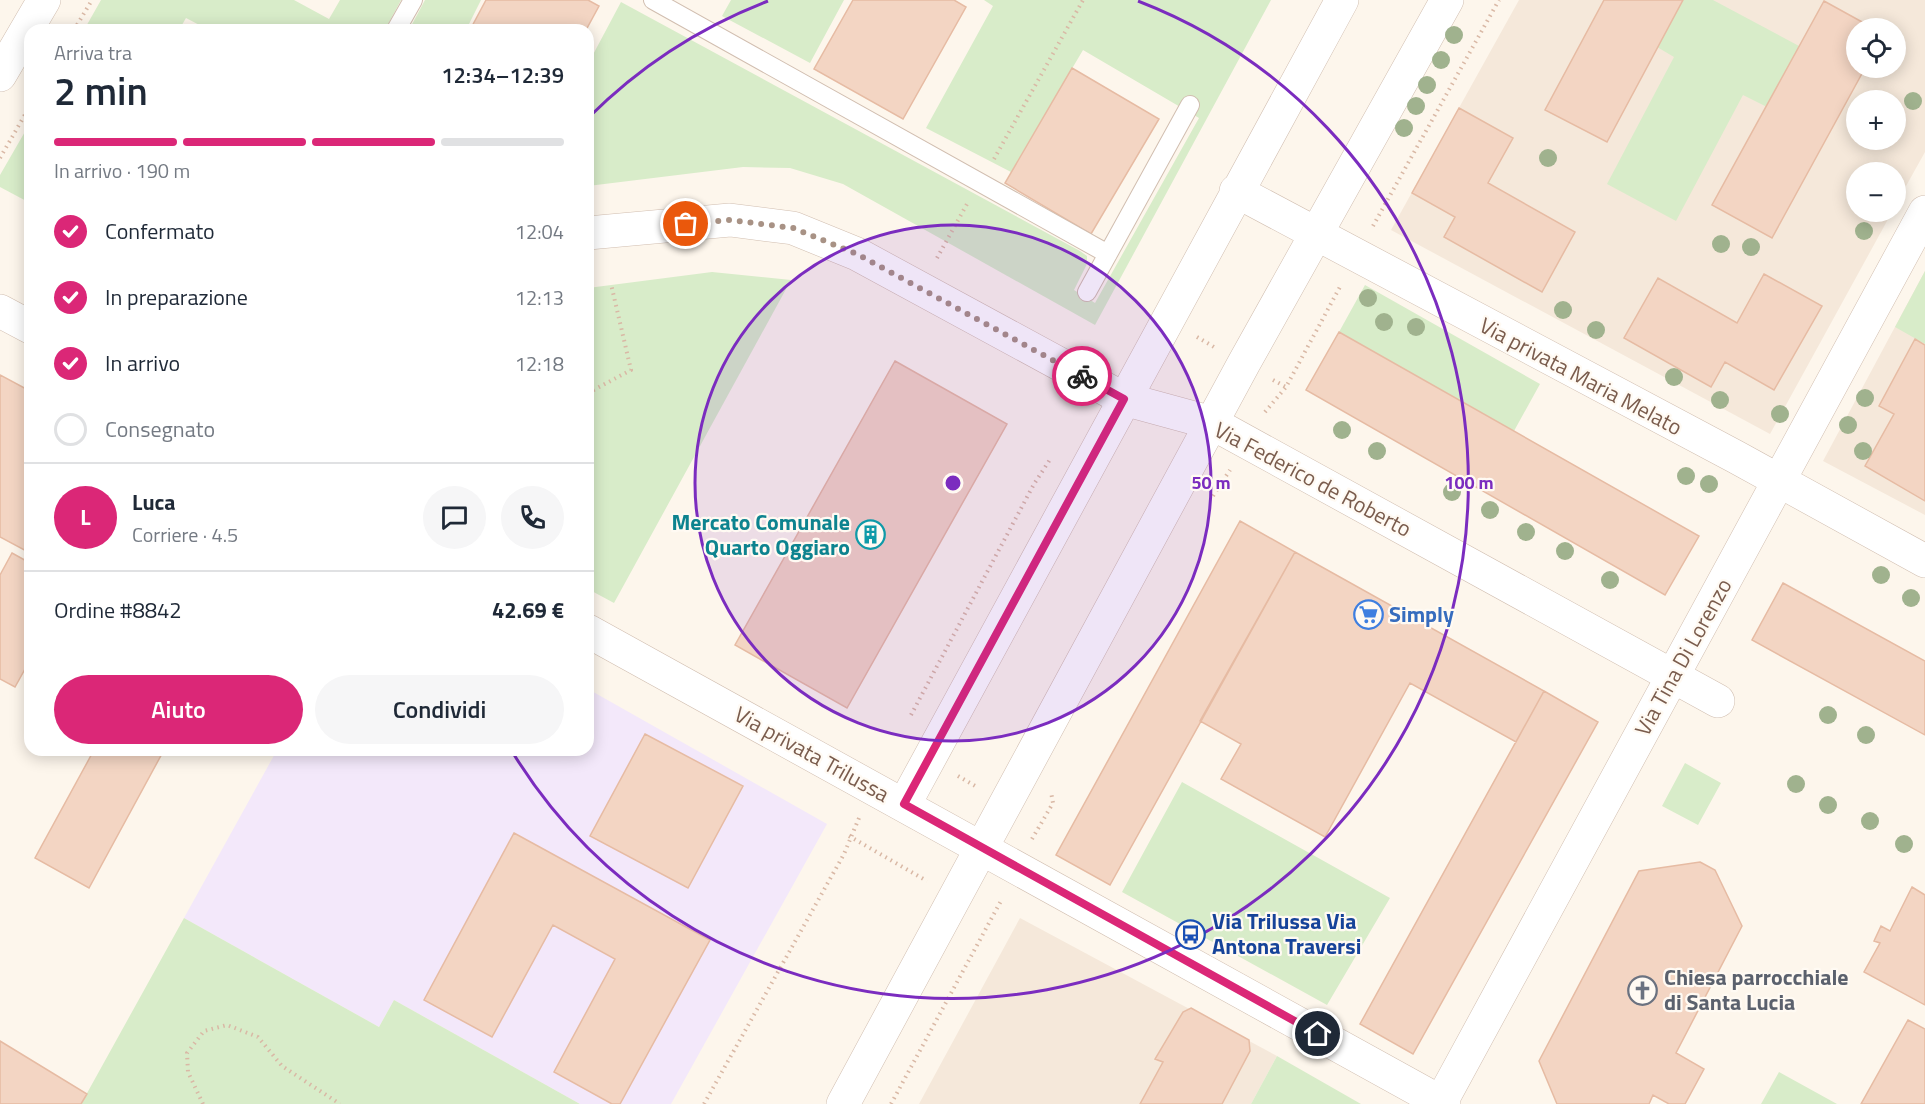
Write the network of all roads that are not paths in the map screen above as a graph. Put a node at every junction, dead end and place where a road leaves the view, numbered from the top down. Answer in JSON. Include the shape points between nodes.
{"nodes":[{"id":1,"x":44,"y":0,"type":"edge"},
{"id":2,"x":413,"y":0,"type":"edge"},
{"id":3,"x":653,"y":0,"type":"edge"},
{"id":4,"x":1342,"y":0,"type":"edge"},
{"id":5,"x":1446,"y":0,"type":"edge"},
{"id":6,"x":30,"y":24,"type":"edge"},
{"id":7,"x":399,"y":24,"type":"edge"},
{"id":8,"x":24,"y":34,"type":"edge"},
{"id":9,"x":0,"y":75,"type":"edge"},
{"id":10,"x":1190,"y":105,"type":"dead end"},
{"id":11,"x":1236,"y":191,"type":"junction"},
{"id":12,"x":1925,"y":212,"type":"edge"},
{"id":13,"x":594,"y":232,"type":"edge"},
{"id":14,"x":1316,"y":236,"type":"junction"},
{"id":15,"x":1108,"y":254,"type":"junction"},
{"id":16,"x":1088,"y":292,"type":"dead end"},
{"id":17,"x":1124,"y":399,"type":"junction"},
{"id":18,"x":1212,"y":423,"type":"junction"},
{"id":19,"x":1780,"y":481,"type":"junction"},
{"id":20,"x":1925,"y":561,"type":"edge"},
{"id":21,"x":594,"y":635,"type":"edge"},
{"id":22,"x":1673,"y":676,"type":"junction"},
{"id":23,"x":1718,"y":702,"type":"dead end"},
{"id":24,"x":904,"y":804,"type":"junction"},
{"id":25,"x":983,"y":848,"type":"junction"},
{"id":26,"x":1443,"y":1103,"type":"edge"},
{"id":27,"x":843,"y":1104,"type":"edge"}],
"edges":[{"from":1,"to":6,"type":"street"},
{"from":2,"to":7,"type":"lane"},
{"from":3,"to":15,"type":"lane"},
{"from":4,"to":11,"type":"street"},
{"from":5,"to":14,"type":"street"},
{"from":8,"to":9,"type":"street"},
{"from":10,"to":15,"type":"lane"},
{"from":11,"to":14,"type":"street","name":"Via privata Maria Melato"},
{"from":11,"to":17,"type":"street"},
{"from":12,"to":19,"type":"street","name":"Via Tina Di Lorenzo"},
{"from":13,"to":17,"type":"street","name":"Via Federico de Roberto","via":[[730,220],[793,228],[857,254]]},
{"from":14,"to":18,"type":"street"},
{"from":14,"to":19,"type":"street","name":"Via privata Maria Melato"},
{"from":15,"to":16,"type":"lane"},
{"from":17,"to":18,"type":"street","name":"Via Federico de Roberto"},
{"from":17,"to":24,"type":"street"},
{"from":18,"to":22,"type":"street","name":"Via Federico de Roberto"},
{"from":18,"to":25,"type":"street"},
{"from":19,"to":20,"type":"street","name":"Via privata Maria Melato"},
{"from":19,"to":22,"type":"street","name":"Via Tina Di Lorenzo"},
{"from":21,"to":24,"type":"street","name":"Via privata Trilussa"},
{"from":22,"to":23,"type":"street","name":"Via Federico de Roberto"},
{"from":22,"to":26,"type":"street","name":"Via Tina Di Lorenzo"},
{"from":24,"to":25,"type":"street","name":"Via privata Trilussa"},
{"from":25,"to":26,"type":"street","name":"Via privata Trilussa"},
{"from":25,"to":27,"type":"street"}]}
